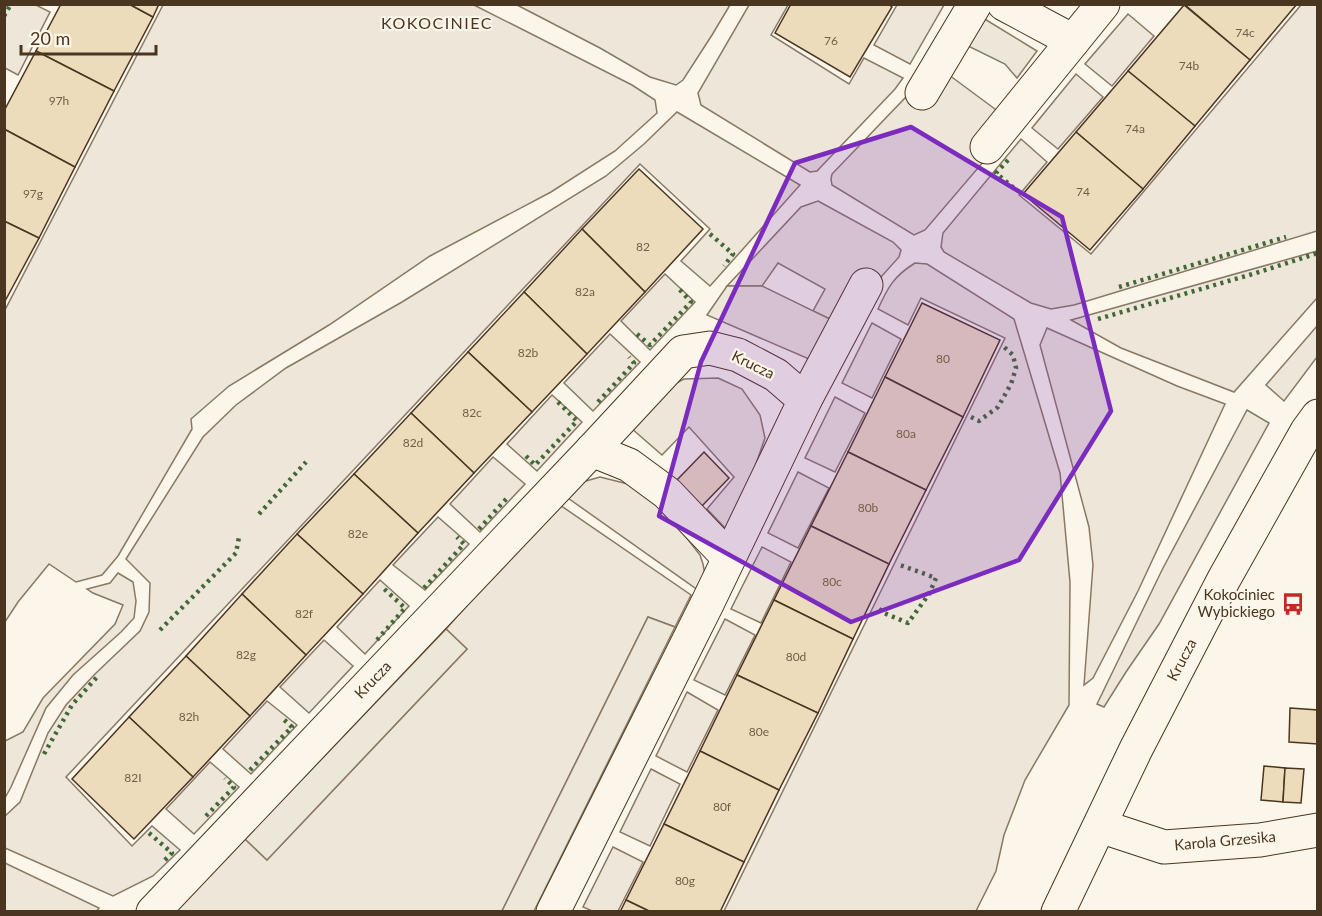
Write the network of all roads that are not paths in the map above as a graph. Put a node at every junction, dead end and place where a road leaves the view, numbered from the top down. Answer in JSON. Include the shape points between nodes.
{"nodes":[{"id":1,"x":975,"y":4,"type":"edge"},
{"id":2,"x":1004,"y":4,"type":"edge"},
{"id":3,"x":1103,"y":4,"type":"edge"},
{"id":4,"x":1073,"y":41,"type":"junction"},
{"id":5,"x":922,"y":93,"type":"dead end"},
{"id":6,"x":987,"y":147,"type":"dead end"},
{"id":7,"x":866,"y":285,"type":"dead end"},
{"id":8,"x":806,"y":400,"type":"junction"},
{"id":9,"x":1317,"y":416,"type":"edge"},
{"id":10,"x":592,"y":450,"type":"junction"},
{"id":11,"x":729,"y":558,"type":"junction"},
{"id":12,"x":1100,"y":826,"type":"junction"},
{"id":13,"x":1317,"y":830,"type":"edge"},
{"id":14,"x":153,"y":912,"type":"edge"},
{"id":15,"x":553,"y":912,"type":"edge"},
{"id":16,"x":1058,"y":912,"type":"edge"}],
"edges":[{"from":1,"to":5,"type":"street"},
{"from":2,"to":4,"type":"street"},
{"from":3,"to":4,"type":"street"},
{"from":4,"to":6,"type":"street"},
{"from":7,"to":8,"type":"street"},
{"from":8,"to":10,"type":"street","name":"Krucza","via":[[776,375],[738,355],[710,348],[683,352]]},
{"from":8,"to":11,"type":"street"},
{"from":9,"to":12,"type":"street","name":"Krucza","via":[[1224,579]]},
{"from":10,"to":11,"type":"street","via":[[628,465],[667,493]]},
{"from":10,"to":14,"type":"street","name":"Krucza"},
{"from":11,"to":15,"type":"street"},
{"from":12,"to":13,"type":"street","name":"Karola Grzesika","via":[[1164,847],[1260,840]]},
{"from":12,"to":16,"type":"street","name":"Krucza"}]}
